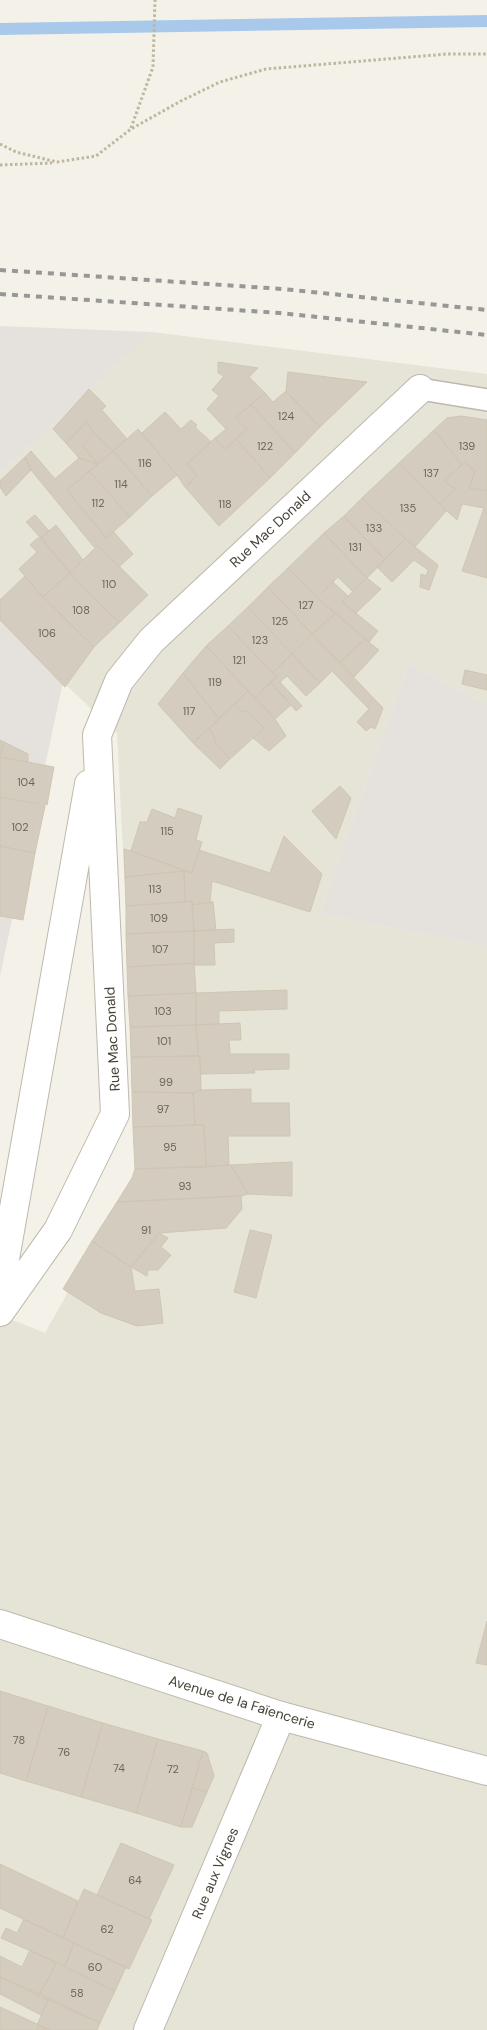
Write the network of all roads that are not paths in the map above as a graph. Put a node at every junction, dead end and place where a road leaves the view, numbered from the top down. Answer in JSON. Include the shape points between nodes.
{"nodes":[{"id":1,"x":420,"y":389,"type":"joint"},
{"id":2,"x":487,"y":400,"type":"edge"},
{"id":3,"x":97,"y":735,"type":"junction"},
{"id":4,"x":0,"y":1287,"type":"edge"},
{"id":5,"x":0,"y":1312,"type":"edge"},
{"id":6,"x":0,"y":1624,"type":"edge"},
{"id":7,"x":281,"y":1716,"type":"junction"},
{"id":8,"x":487,"y":1771,"type":"edge"},
{"id":9,"x":148,"y":2030,"type":"edge"}],
"edges":[{"from":1,"to":2,"type":"lane","name":"Rue Mac Donald"},
{"from":1,"to":3,"type":"street","name":"Rue Mac Donald","via":[[151,641],[119,681]]},
{"from":3,"to":4,"type":"street","name":"Rue Mac Donald"},
{"from":3,"to":5,"type":"street","name":"Rue Mac Donald","via":[[115,1114],[58,1230]]},
{"from":6,"to":7,"type":"street","name":"Avenue de la Faïencerie"},
{"from":7,"to":8,"type":"street","name":"Avenue de la Faïencerie"},
{"from":7,"to":9,"type":"street","name":"Rue aux Vignes"}]}
